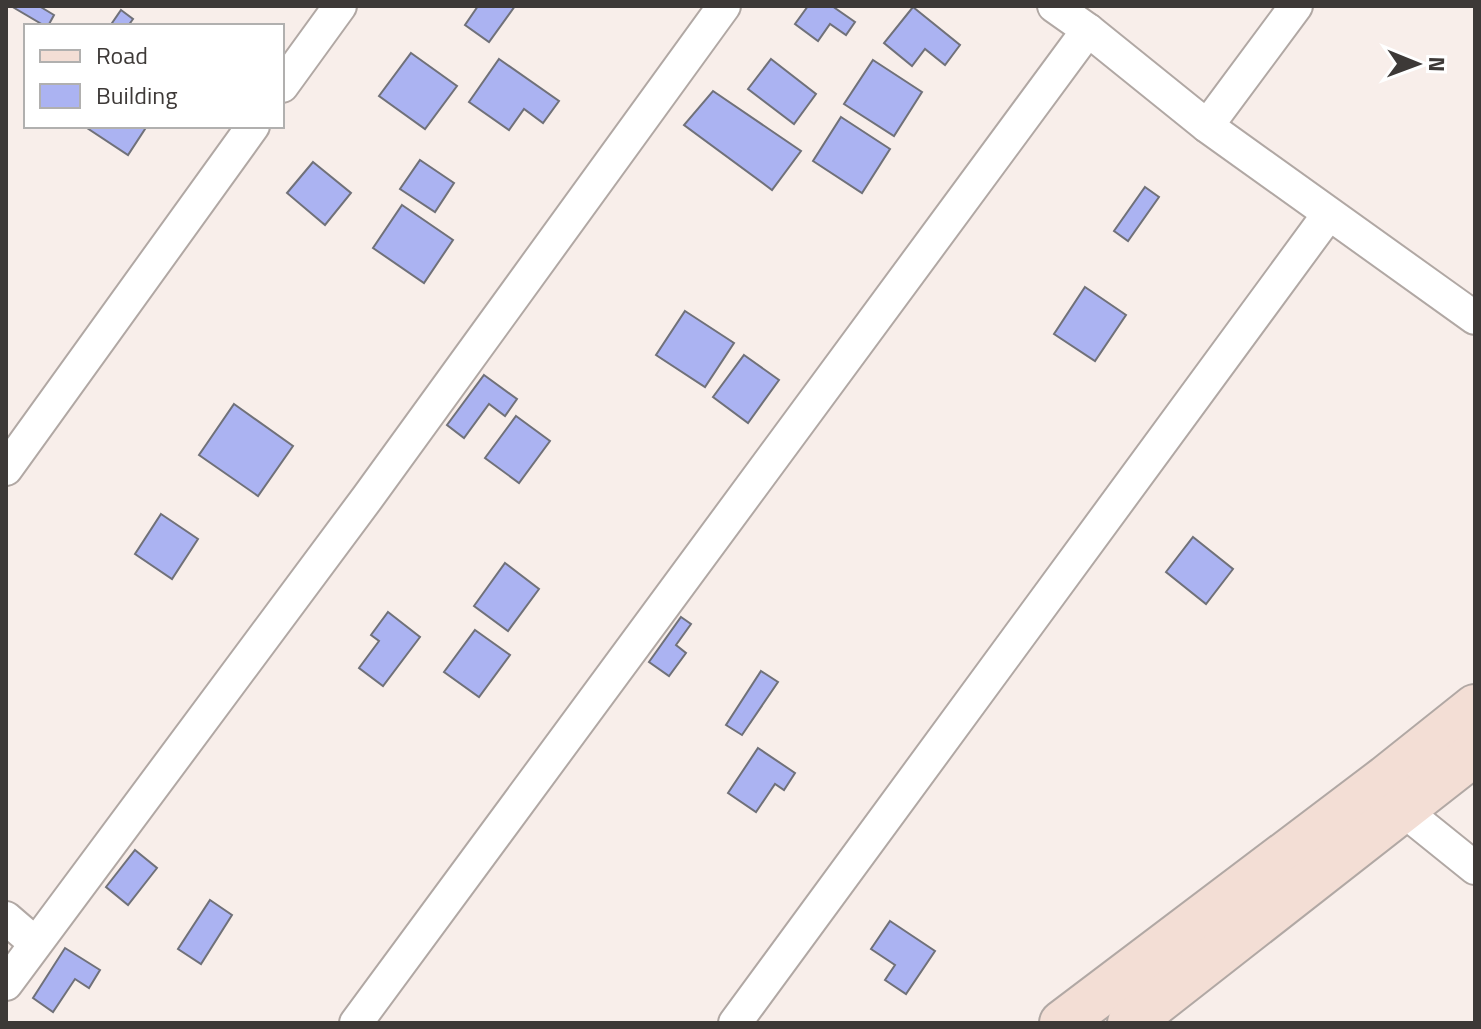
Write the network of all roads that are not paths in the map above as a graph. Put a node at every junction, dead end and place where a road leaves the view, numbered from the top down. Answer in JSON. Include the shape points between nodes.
{"nodes":[{"id":1,"x":340,"y":6,"type":"edge"},
{"id":2,"x":724,"y":6,"type":"edge"},
{"id":3,"x":1054,"y":6,"type":"edge"},
{"id":4,"x":1296,"y":6,"type":"edge"},
{"id":5,"x":1088,"y":30,"type":"junction"},
{"id":6,"x":284,"y":83,"type":"edge"},
{"id":7,"x":1207,"y":126,"type":"junction"},
{"id":8,"x":252,"y":128,"type":"edge"},
{"id":9,"x":1328,"y":215,"type":"junction"},
{"id":10,"x":1475,"y":318,"type":"edge"},
{"id":11,"x":6,"y":469,"type":"edge"},
{"id":12,"x":1475,"y":707,"type":"edge"},
{"id":13,"x":1475,"y":753,"type":"edge"},
{"id":14,"x":1403,"y":810,"type":"junction"},
{"id":15,"x":1475,"y":868,"type":"edge"},
{"id":16,"x":6,"y":918,"type":"edge"},
{"id":17,"x":35,"y":943,"type":"junction"},
{"id":18,"x":6,"y":984,"type":"edge"},
{"id":19,"x":356,"y":1023,"type":"edge"},
{"id":20,"x":735,"y":1023,"type":"edge"},
{"id":21,"x":1062,"y":1023,"type":"edge"},
{"id":22,"x":1130,"y":1023,"type":"edge"}],
"edges":[{"from":1,"to":6,"type":"street"},
{"from":2,"to":17,"type":"street","via":[[368,497]]},
{"from":3,"to":5,"type":"street"},
{"from":4,"to":7,"type":"street"},
{"from":5,"to":7,"type":"street"},
{"from":5,"to":19,"type":"street"},
{"from":7,"to":9,"type":"street"},
{"from":8,"to":11,"type":"street"},
{"from":9,"to":10,"type":"street"},
{"from":9,"to":20,"type":"street"},
{"from":12,"to":21,"type":"main road"},
{"from":13,"to":14,"type":"main road"},
{"from":14,"to":15,"type":"street"},
{"from":14,"to":22,"type":"main road"},
{"from":16,"to":17,"type":"street"},
{"from":17,"to":18,"type":"street"}]}
